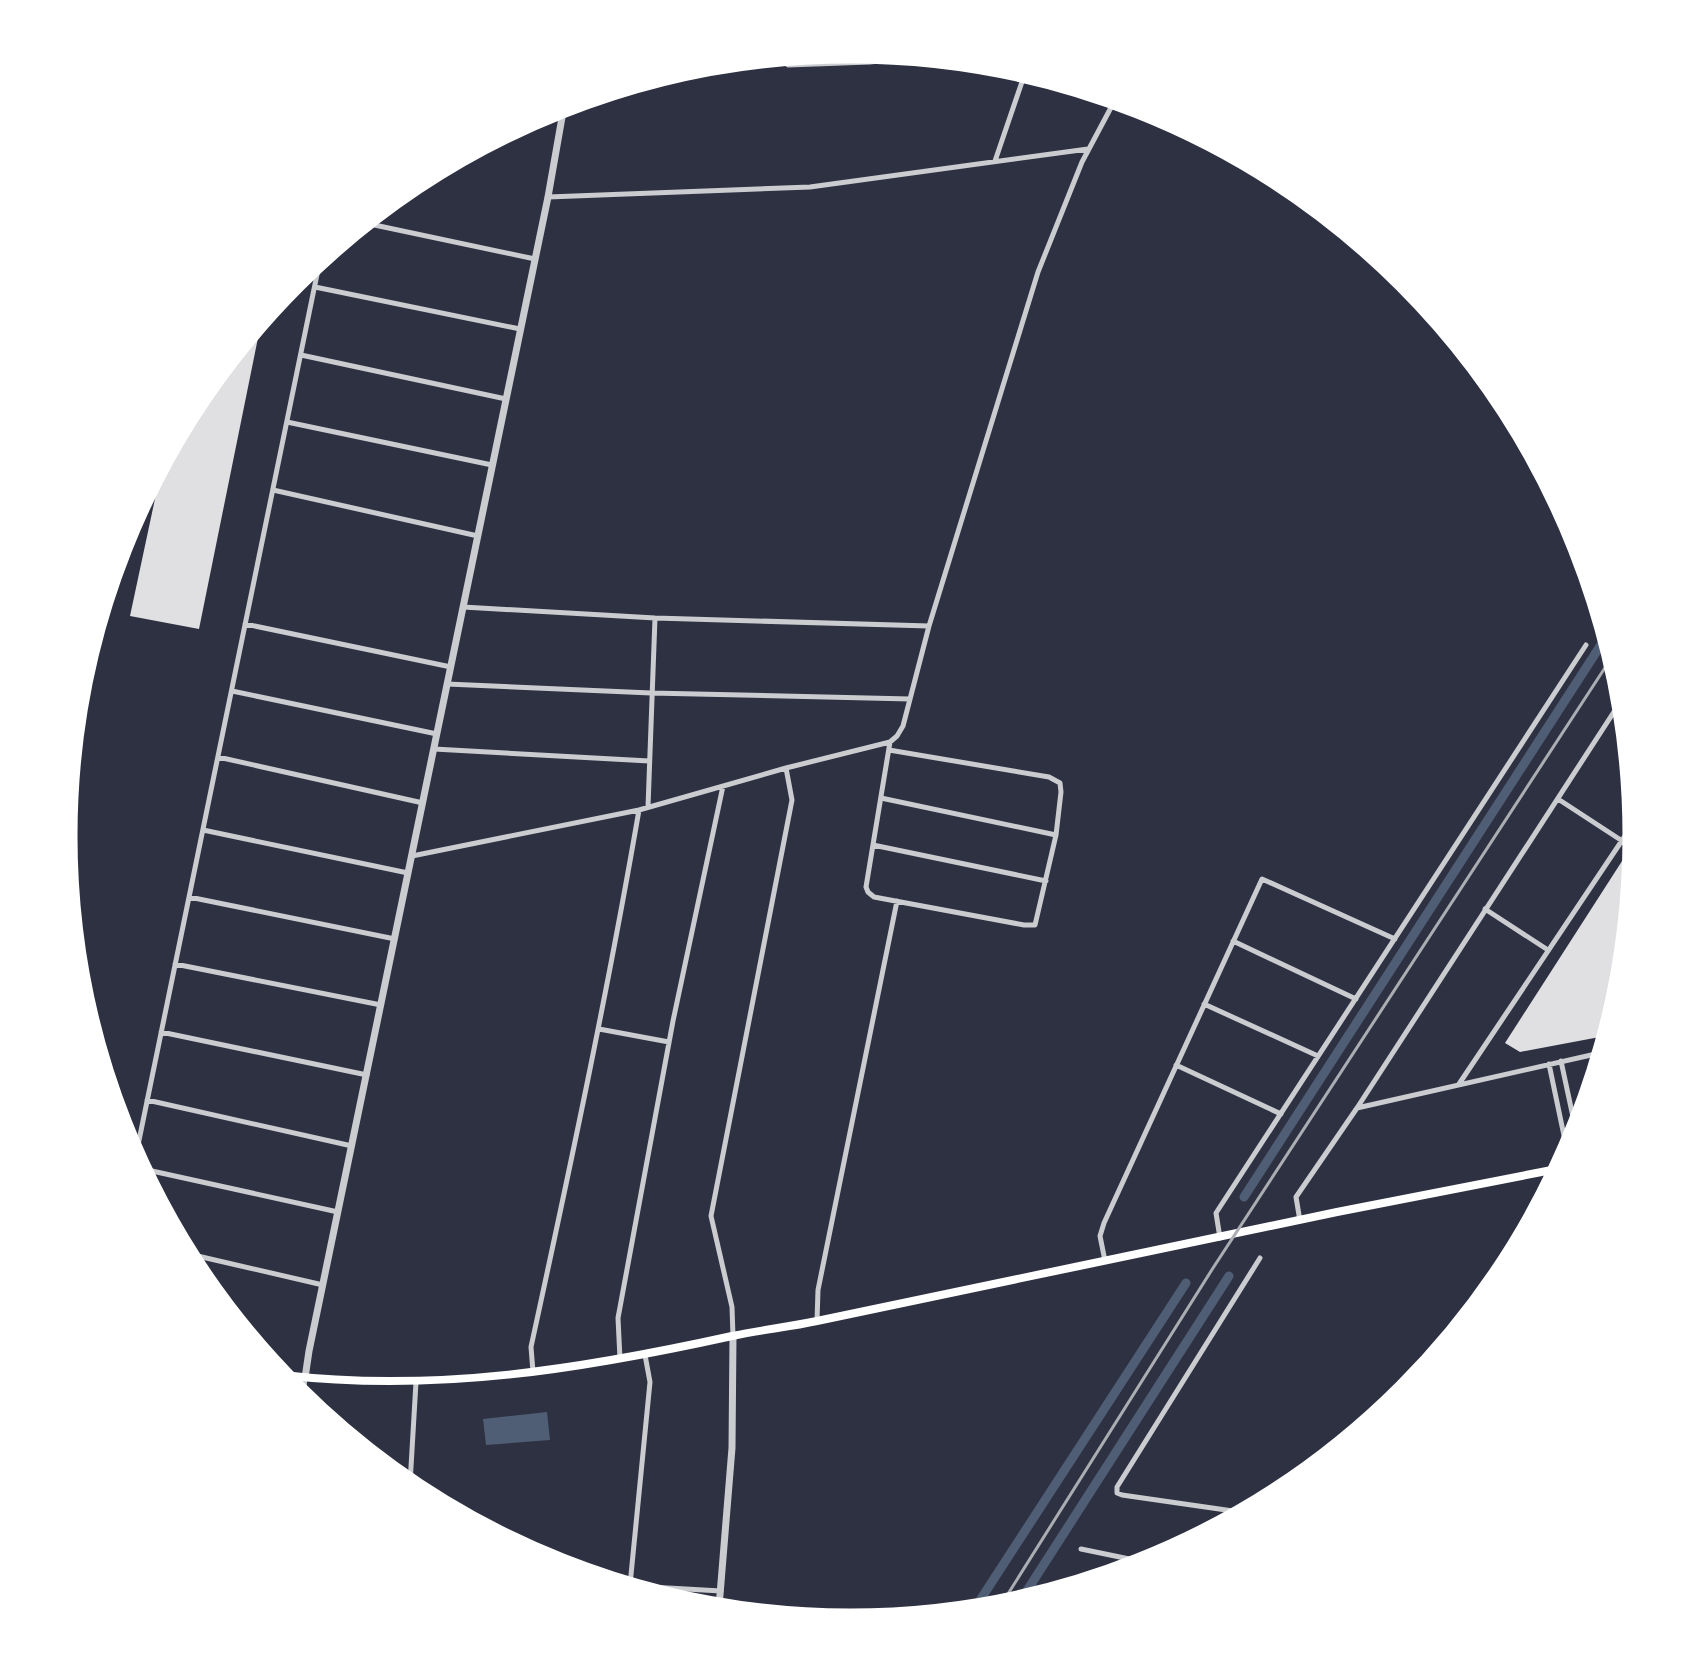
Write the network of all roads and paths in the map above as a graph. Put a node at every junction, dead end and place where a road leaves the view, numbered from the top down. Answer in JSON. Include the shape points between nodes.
{"nodes":[{"id":1,"x":863,"y":62,"type":"edge"},
{"id":2,"x":788,"y":65,"type":"dead end"},
{"id":3,"x":1021,"y":81,"type":"edge"},
{"id":4,"x":1111,"y":107,"type":"edge"},
{"id":5,"x":562,"y":117,"type":"edge"},
{"id":6,"x":1088,"y":149,"type":"junction"},
{"id":7,"x":995,"y":161,"type":"junction"},
{"id":8,"x":548,"y":197,"type":"junction"},
{"id":9,"x":374,"y":225,"type":"edge"},
{"id":10,"x":535,"y":259,"type":"junction"},
{"id":11,"x":317,"y":275,"type":"edge"},
{"id":12,"x":315,"y":287,"type":"junction"},
{"id":13,"x":520,"y":329,"type":"junction"},
{"id":14,"x":301,"y":355,"type":"junction"},
{"id":15,"x":506,"y":399,"type":"junction"},
{"id":16,"x":287,"y":422,"type":"junction"},
{"id":17,"x":492,"y":465,"type":"junction"},
{"id":18,"x":273,"y":490,"type":"junction"},
{"id":19,"x":478,"y":536,"type":"junction"},
{"id":20,"x":463,"y":607,"type":"junction"},
{"id":21,"x":655,"y":618,"type":"junction"},
{"id":22,"x":245,"y":624,"type":"junction"},
{"id":23,"x":929,"y":626,"type":"junction"},
{"id":24,"x":1586,"y":645,"type":"dead end"},
{"id":25,"x":451,"y":667,"type":"junction"},
{"id":26,"x":447,"y":684,"type":"junction"},
{"id":27,"x":232,"y":691,"type":"junction"},
{"id":28,"x":651,"y":693,"type":"junction"},
{"id":29,"x":910,"y":699,"type":"junction"},
{"id":30,"x":1614,"y":713,"type":"edge"},
{"id":31,"x":437,"y":734,"type":"junction"},
{"id":32,"x":890,"y":742,"type":"junction"},
{"id":33,"x":434,"y":749,"type":"junction"},
{"id":34,"x":888,"y":750,"type":"junction"},
{"id":35,"x":218,"y":757,"type":"junction"},
{"id":36,"x":649,"y":761,"type":"junction"},
{"id":37,"x":786,"y":768,"type":"junction"},
{"id":38,"x":723,"y":786,"type":"junction"},
{"id":39,"x":881,"y":798,"type":"junction"},
{"id":40,"x":1558,"y":799,"type":"junction"},
{"id":41,"x":423,"y":803,"type":"junction"},
{"id":42,"x":648,"y":807,"type":"junction"},
{"id":43,"x":639,"y":810,"type":"junction"},
{"id":44,"x":203,"y":830,"type":"junction"},
{"id":45,"x":1056,"y":835,"type":"junction"},
{"id":46,"x":1623,"y":842,"type":"joint"},
{"id":47,"x":873,"y":845,"type":"junction"},
{"id":48,"x":412,"y":856,"type":"junction"},
{"id":49,"x":408,"y":873,"type":"junction"},
{"id":50,"x":1046,"y":881,"type":"junction"},
{"id":51,"x":189,"y":897,"type":"junction"},
{"id":52,"x":897,"y":901,"type":"junction"},
{"id":53,"x":1485,"y":909,"type":"junction"},
{"id":54,"x":395,"y":939,"type":"junction"},
{"id":55,"x":1395,"y":939,"type":"junction"},
{"id":56,"x":1233,"y":941,"type":"junction"},
{"id":57,"x":1548,"y":950,"type":"junction"},
{"id":58,"x":175,"y":964,"type":"junction"},
{"id":59,"x":1356,"y":999,"type":"junction"},
{"id":60,"x":1204,"y":1004,"type":"junction"},
{"id":61,"x":381,"y":1005,"type":"junction"},
{"id":62,"x":599,"y":1029,"type":"junction"},
{"id":63,"x":161,"y":1032,"type":"junction"},
{"id":64,"x":669,"y":1042,"type":"junction"},
{"id":65,"x":1592,"y":1055,"type":"edge"},
{"id":66,"x":1318,"y":1056,"type":"junction"},
{"id":67,"x":1560,"y":1061,"type":"junction"},
{"id":68,"x":1549,"y":1064,"type":"junction"},
{"id":69,"x":1176,"y":1065,"type":"junction"},
{"id":70,"x":367,"y":1075,"type":"junction"},
{"id":71,"x":1459,"y":1084,"type":"junction"},
{"id":72,"x":147,"y":1100,"type":"junction"},
{"id":73,"x":1357,"y":1108,"type":"junction"},
{"id":74,"x":1281,"y":1113,"type":"junction"},
{"id":75,"x":1572,"y":1113,"type":"edge"},
{"id":76,"x":1564,"y":1135,"type":"edge"},
{"id":77,"x":139,"y":1141,"type":"edge"},
{"id":78,"x":352,"y":1146,"type":"junction"},
{"id":79,"x":153,"y":1171,"type":"edge"},
{"id":80,"x":1547,"y":1171,"type":"edge"},
{"id":81,"x":338,"y":1212,"type":"junction"},
{"id":82,"x":1300,"y":1221,"type":"junction"},
{"id":83,"x":1220,"y":1238,"type":"junction"},
{"id":84,"x":200,"y":1257,"type":"edge"},
{"id":85,"x":1260,"y":1258,"type":"dead end"},
{"id":86,"x":1105,"y":1261,"type":"junction"},
{"id":87,"x":323,"y":1285,"type":"junction"},
{"id":88,"x":817,"y":1321,"type":"junction"},
{"id":89,"x":733,"y":1336,"type":"junction"},
{"id":90,"x":645,"y":1355,"type":"junction"},
{"id":91,"x":620,"y":1359,"type":"junction"},
{"id":92,"x":533,"y":1374,"type":"junction"},
{"id":93,"x":297,"y":1377,"type":"edge"},
{"id":94,"x":305,"y":1378,"type":"junction"},
{"id":95,"x":416,"y":1382,"type":"junction"},
{"id":96,"x":304,"y":1384,"type":"edge"},
{"id":97,"x":411,"y":1472,"type":"edge"},
{"id":98,"x":1229,"y":1510,"type":"edge"},
{"id":99,"x":1081,"y":1549,"type":"dead end"},
{"id":100,"x":1126,"y":1558,"type":"edge"},
{"id":101,"x":633,"y":1578,"type":"edge"},
{"id":102,"x":668,"y":1587,"type":"edge"},
{"id":103,"x":721,"y":1591,"type":"junction"},
{"id":104,"x":720,"y":1598,"type":"edge"}],
"edges":[{"from":1,"to":2,"type":"street"},
{"from":3,"to":7,"type":"street"},
{"from":4,"to":6,"type":"street"},
{"from":5,"to":8,"type":"street"},
{"from":6,"to":7,"type":"street"},
{"from":6,"to":23,"type":"street","via":[[1038,272]]},
{"from":7,"to":8,"type":"street","via":[[810,187]]},
{"from":8,"to":10,"type":"street"},
{"from":9,"to":10,"type":"street"},
{"from":10,"to":13,"type":"street"},
{"from":11,"to":12,"type":"street"},
{"from":12,"to":13,"type":"street"},
{"from":12,"to":14,"type":"street"},
{"from":13,"to":15,"type":"street"},
{"from":14,"to":15,"type":"street"},
{"from":14,"to":16,"type":"street"},
{"from":15,"to":17,"type":"street"},
{"from":16,"to":17,"type":"street"},
{"from":16,"to":18,"type":"street"},
{"from":17,"to":19,"type":"street"},
{"from":18,"to":19,"type":"street"},
{"from":18,"to":22,"type":"street"},
{"from":19,"to":20,"type":"street"},
{"from":20,"to":21,"type":"street"},
{"from":20,"to":25,"type":"street"},
{"from":21,"to":23,"type":"street"},
{"from":21,"to":28,"type":"street"},
{"from":22,"to":25,"type":"street"},
{"from":22,"to":27,"type":"street"},
{"from":23,"to":29,"type":"street"},
{"from":24,"to":55,"type":"street"},
{"from":25,"to":26,"type":"street"},
{"from":26,"to":28,"type":"street"},
{"from":26,"to":31,"type":"street"},
{"from":27,"to":31,"type":"street"},
{"from":27,"to":35,"type":"street"},
{"from":28,"to":29,"type":"street"},
{"from":28,"to":36,"type":"street"},
{"from":29,"to":32,"type":"street","via":[[903,726]]},
{"from":30,"to":40,"type":"street"},
{"from":31,"to":33,"type":"street"},
{"from":32,"to":34,"type":"street"},
{"from":32,"to":37,"type":"street"},
{"from":33,"to":36,"type":"street"},
{"from":33,"to":41,"type":"street"},
{"from":34,"to":39,"type":"street"},
{"from":34,"to":45,"type":"street","via":[[1057,780],[1061,792]]},
{"from":35,"to":41,"type":"street"},
{"from":35,"to":44,"type":"street"},
{"from":36,"to":42,"type":"street"},
{"from":37,"to":38,"type":"street"},
{"from":37,"to":89,"type":"street","via":[[792,800],[711,1216],[732,1307]]},
{"from":38,"to":42,"type":"street"},
{"from":38,"to":64,"type":"street"},
{"from":39,"to":45,"type":"street"},
{"from":39,"to":47,"type":"street"},
{"from":40,"to":46,"type":"street"},
{"from":40,"to":53,"type":"street"},
{"from":41,"to":48,"type":"street"},
{"from":42,"to":43,"type":"street"},
{"from":43,"to":48,"type":"street"},
{"from":43,"to":62,"type":"street"},
{"from":44,"to":49,"type":"street"},
{"from":44,"to":51,"type":"street"},
{"from":45,"to":50,"type":"street"},
{"from":46,"to":57,"type":"street"},
{"from":47,"to":50,"type":"street"},
{"from":47,"to":52,"type":"street","via":[[868,892]]},
{"from":48,"to":49,"type":"street"},
{"from":49,"to":54,"type":"street"},
{"from":50,"to":52,"type":"street","via":[[1036,922],[1031,926]]},
{"from":51,"to":54,"type":"street"},
{"from":51,"to":58,"type":"street"},
{"from":52,"to":88,"type":"street","via":[[818,1290]]},
{"from":53,"to":57,"type":"street"},
{"from":53,"to":73,"type":"street"},
{"from":54,"to":61,"type":"street"},
{"from":55,"to":56,"type":"street","via":[[1262,879]]},
{"from":55,"to":59,"type":"street"},
{"from":56,"to":59,"type":"street"},
{"from":56,"to":60,"type":"street"},
{"from":57,"to":71,"type":"street"},
{"from":58,"to":61,"type":"street"},
{"from":58,"to":63,"type":"street"},
{"from":59,"to":66,"type":"street"},
{"from":60,"to":66,"type":"street"},
{"from":60,"to":69,"type":"street"},
{"from":61,"to":70,"type":"street"},
{"from":62,"to":64,"type":"street"},
{"from":62,"to":92,"type":"street","via":[[531,1347]]},
{"from":63,"to":70,"type":"street"},
{"from":63,"to":72,"type":"street"},
{"from":64,"to":91,"type":"street","via":[[618,1318]]},
{"from":65,"to":67,"type":"street"},
{"from":66,"to":74,"type":"street"},
{"from":67,"to":68,"type":"street"},
{"from":67,"to":75,"type":"street"},
{"from":68,"to":71,"type":"street"},
{"from":68,"to":76,"type":"street"},
{"from":69,"to":74,"type":"street"},
{"from":69,"to":86,"type":"street","via":[[1104,1223],[1100,1236]]},
{"from":70,"to":78,"type":"street"},
{"from":71,"to":73,"type":"street"},
{"from":72,"to":77,"type":"street"},
{"from":72,"to":78,"type":"street"},
{"from":73,"to":82,"type":"street","via":[[1296,1197]]},
{"from":74,"to":83,"type":"street","via":[[1216,1213]]},
{"from":78,"to":81,"type":"street"},
{"from":79,"to":81,"type":"street"},
{"from":80,"to":82,"type":"highway"},
{"from":81,"to":87,"type":"street"},
{"from":82,"to":83,"type":"highway"},
{"from":83,"to":86,"type":"highway"},
{"from":84,"to":87,"type":"street"},
{"from":85,"to":98,"type":"street","via":[[1117,1487],[1117,1493],[1122,1495]]},
{"from":86,"to":88,"type":"highway"},
{"from":87,"to":94,"type":"street"},
{"from":88,"to":89,"type":"highway"},
{"from":89,"to":90,"type":"highway"},
{"from":89,"to":103,"type":"street","via":[[732,1448]]},
{"from":90,"to":91,"type":"highway"},
{"from":90,"to":101,"type":"street","via":[[650,1382]]},
{"from":91,"to":92,"type":"highway"},
{"from":92,"to":95,"type":"highway"},
{"from":93,"to":94,"type":"highway"},
{"from":94,"to":95,"type":"highway"},
{"from":94,"to":96,"type":"street"},
{"from":95,"to":97,"type":"street"},
{"from":99,"to":100,"type":"street"},
{"from":102,"to":103,"type":"street"},
{"from":103,"to":104,"type":"street"}]}
